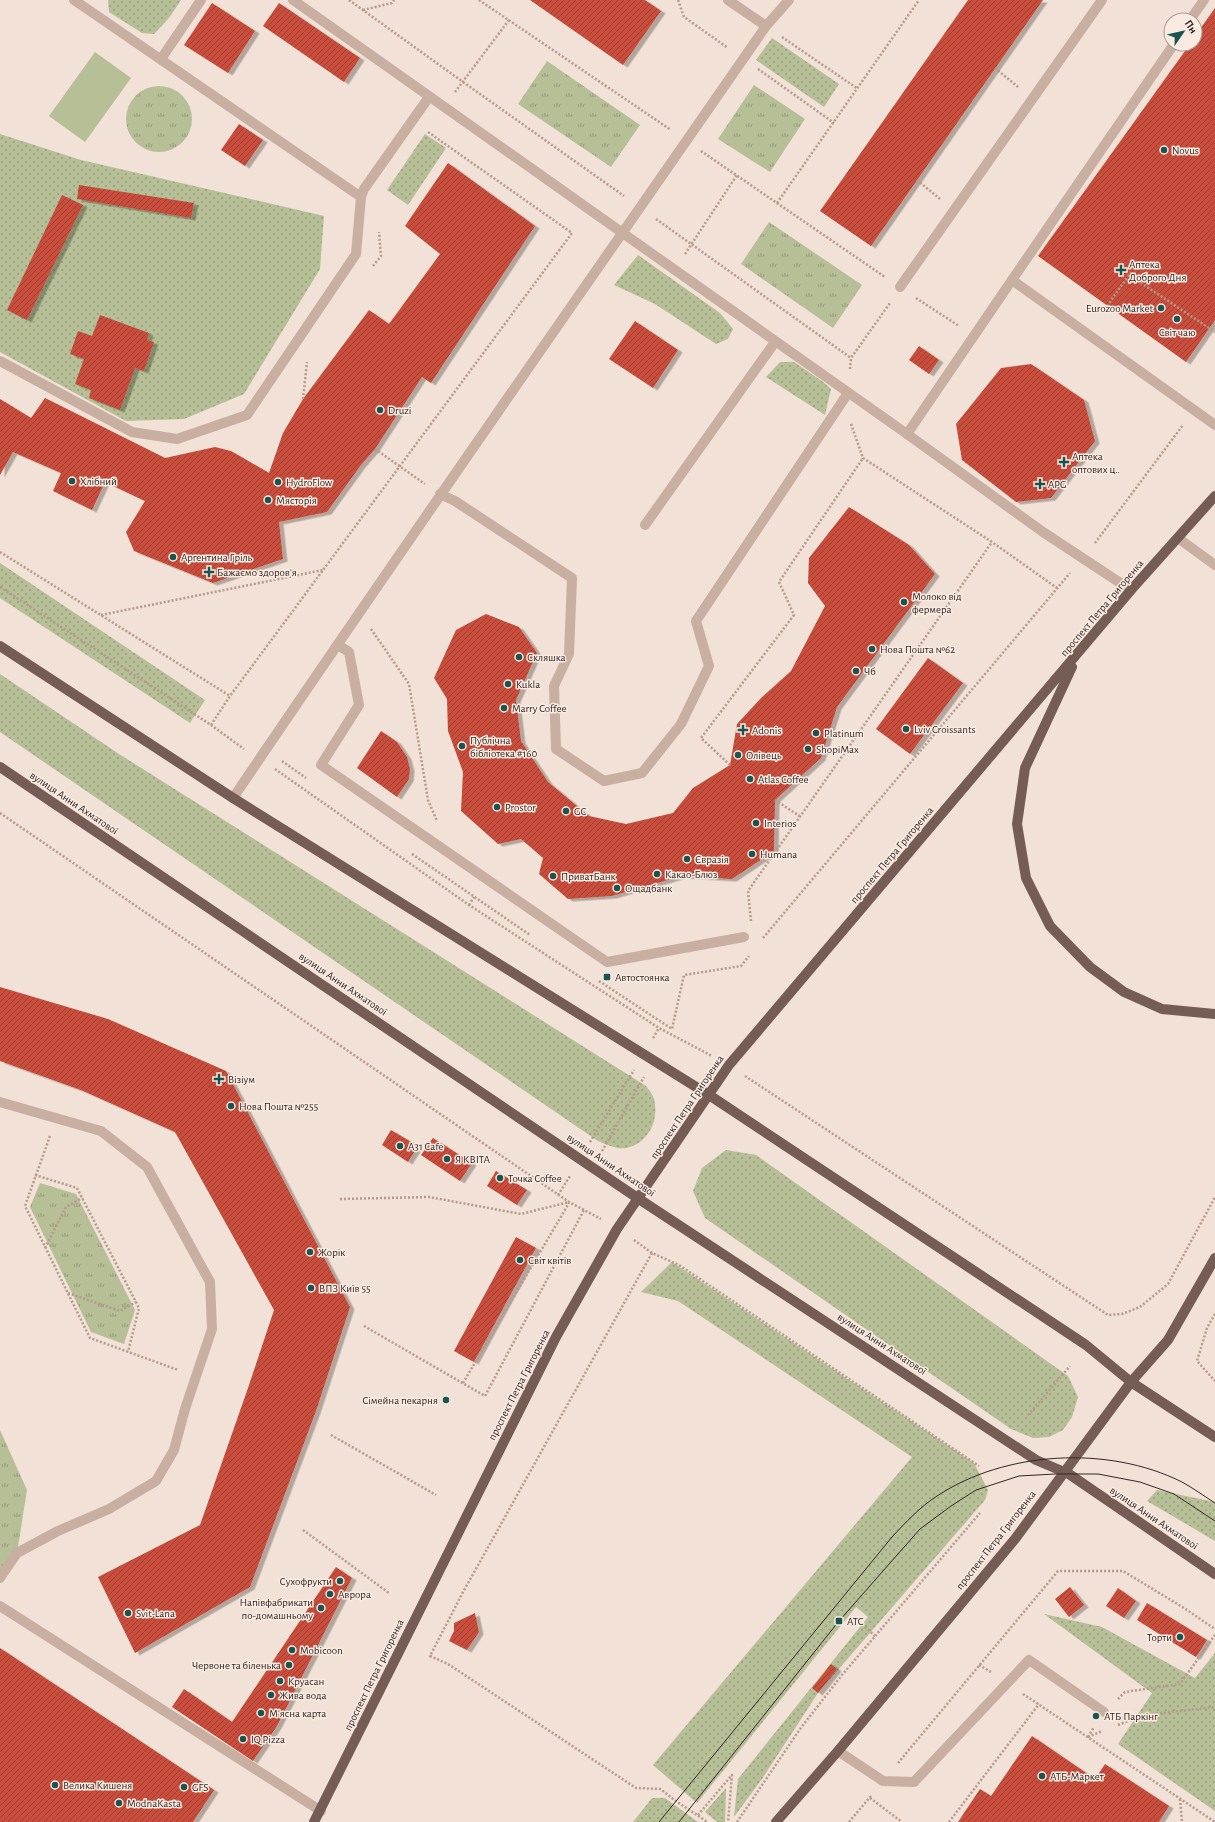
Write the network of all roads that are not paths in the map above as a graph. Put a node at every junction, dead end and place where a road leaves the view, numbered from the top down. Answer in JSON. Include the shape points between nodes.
{"nodes":[{"id":1,"x":74,"y":0,"type":"edge"},
{"id":2,"x":201,"y":0,"type":"edge"},
{"id":3,"x":293,"y":0,"type":"edge"},
{"id":4,"x":728,"y":0,"type":"edge"},
{"id":5,"x":788,"y":0,"type":"edge"},
{"id":6,"x":1102,"y":0,"type":"edge"},
{"id":7,"x":1204,"y":0,"type":"edge"},
{"id":8,"x":1196,"y":12,"type":"edge"},
{"id":9,"x":766,"y":26,"type":"junction"},
{"id":10,"x":1169,"y":52,"type":"edge"},
{"id":11,"x":161,"y":59,"type":"junction"},
{"id":12,"x":429,"y":97,"type":"junction"},
{"id":13,"x":361,"y":197,"type":"junction"},
{"id":14,"x":622,"y":233,"type":"junction"},
{"id":15,"x":1012,"y":280,"type":"junction"},
{"id":16,"x":900,"y":287,"type":"road end"},
{"id":17,"x":776,"y":342,"type":"junction"},
{"id":18,"x":0,"y":361,"type":"edge"},
{"id":19,"x":848,"y":393,"type":"junction"},
{"id":20,"x":1215,"y":425,"type":"edge"},
{"id":21,"x":907,"y":434,"type":"junction"},
{"id":22,"x":440,"y":494,"type":"junction"},
{"id":23,"x":1215,"y":496,"type":"edge"},
{"id":24,"x":646,"y":524,"type":"dead end"},
{"id":25,"x":1178,"y":538,"type":"junction"},
{"id":26,"x":1215,"y":565,"type":"edge"},
{"id":27,"x":1131,"y":590,"type":"junction"},
{"id":28,"x":338,"y":645,"type":"junction"},
{"id":29,"x":0,"y":646,"type":"edge"},
{"id":30,"x":1078,"y":654,"type":"junction"},
{"id":31,"x":0,"y":767,"type":"edge"},
{"id":32,"x":233,"y":798,"type":"junction"},
{"id":33,"x":744,"y":937,"type":"dead end"},
{"id":34,"x":1215,"y":1014,"type":"edge"},
{"id":35,"x":709,"y":1095,"type":"junction"},
{"id":36,"x":0,"y":1102,"type":"edge"},
{"id":37,"x":638,"y":1199,"type":"junction"},
{"id":38,"x":1215,"y":1258,"type":"edge"},
{"id":39,"x":1131,"y":1382,"type":"junction"},
{"id":40,"x":1215,"y":1437,"type":"edge"},
{"id":41,"x":1064,"y":1472,"type":"junction"},
{"id":42,"x":1215,"y":1574,"type":"edge"},
{"id":43,"x":0,"y":1578,"type":"edge"},
{"id":44,"x":0,"y":1606,"type":"edge"},
{"id":45,"x":1104,"y":1712,"type":"road end"},
{"id":46,"x":838,"y":1751,"type":"junction"},
{"id":47,"x":320,"y":1811,"type":"junction"},
{"id":48,"x":314,"y":1822,"type":"edge"},
{"id":49,"x":776,"y":1822,"type":"edge"}],
"edges":[{"from":1,"to":11,"type":"street"},
{"from":2,"to":11,"type":"street"},
{"from":3,"to":12,"type":"street"},
{"from":4,"to":9,"type":"street"},
{"from":5,"to":9,"type":"street"},
{"from":6,"to":16,"type":"street"},
{"from":7,"to":8,"type":"street"},
{"from":9,"to":14,"type":"street"},
{"from":10,"to":15,"type":"street"},
{"from":11,"to":13,"type":"street"},
{"from":12,"to":13,"type":"street","via":[[364,189]]},
{"from":12,"to":14,"type":"street"},
{"from":13,"to":18,"type":"street","via":[[356,254],[247,416],[177,439],[132,432]]},
{"from":14,"to":17,"type":"street"},
{"from":14,"to":22,"type":"street"},
{"from":15,"to":20,"type":"street"},
{"from":15,"to":21,"type":"street"},
{"from":17,"to":19,"type":"street"},
{"from":17,"to":24,"type":"street"},
{"from":19,"to":21,"type":"street"},
{"from":19,"to":22,"type":"street","via":[[696,620],[710,666],[681,724],[642,773],[604,781],[556,749],[554,686],[569,654],[572,578]]},
{"from":21,"to":27,"type":"street","via":[[1043,532]]},
{"from":22,"to":28,"type":"street"},
{"from":23,"to":25,"type":"main road","name":"проспект Петра Григоренка"},
{"from":25,"to":26,"type":"street"},
{"from":25,"to":27,"type":"main road","name":"проспект Петра Григоренка"},
{"from":27,"to":30,"type":"main road","name":"проспект Петра Григоренка"},
{"from":28,"to":32,"type":"street"},
{"from":28,"to":33,"type":"street","via":[[349,652],[359,705],[321,765],[606,962]]},
{"from":29,"to":32,"type":"main road"},
{"from":30,"to":34,"type":"main road","via":[[1025,768],[1018,824],[1026,878],[1050,926],[1090,967],[1124,992],[1162,1009]]},
{"from":30,"to":35,"type":"main road","name":"проспект Петра Григоренка","via":[[729,1065]]},
{"from":31,"to":37,"type":"main road","name":"вулиця Анни Ахматової"},
{"from":32,"to":35,"type":"main road"},
{"from":35,"to":37,"type":"main road","name":"проспект Петра Григоренка"},
{"from":35,"to":39,"type":"main road","via":[[1086,1345]]},
{"from":36,"to":43,"type":"street","via":[[101,1131],[147,1167],[210,1282],[212,1329],[184,1409],[174,1450],[156,1481],[109,1509],[58,1531],[17,1553]]},
{"from":37,"to":41,"type":"main road","name":"вулиця Анни Ахматової","via":[[1036,1460]]},
{"from":37,"to":47,"type":"main road","name":"проспект Петра Григоренка","via":[[617,1229],[556,1337]]},
{"from":38,"to":39,"type":"main road","name":"проспект Петра Григоренка","via":[[1168,1340]]},
{"from":39,"to":40,"type":"main road"},
{"from":39,"to":41,"type":"main road","name":"проспект Петра Григоренка"},
{"from":41,"to":42,"type":"main road","name":"вулиця Анни Ахматової"},
{"from":41,"to":46,"type":"main road","name":"проспект Петра Григоренка","via":[[1015,1539]]},
{"from":44,"to":47,"type":"street"},
{"from":45,"to":46,"type":"street","via":[[1029,1660],[914,1782],[883,1781]]},
{"from":46,"to":49,"type":"main road","name":"проспект Петра Григоренка"},
{"from":47,"to":48,"type":"main road","name":"проспект Петра Григоренка"}]}
